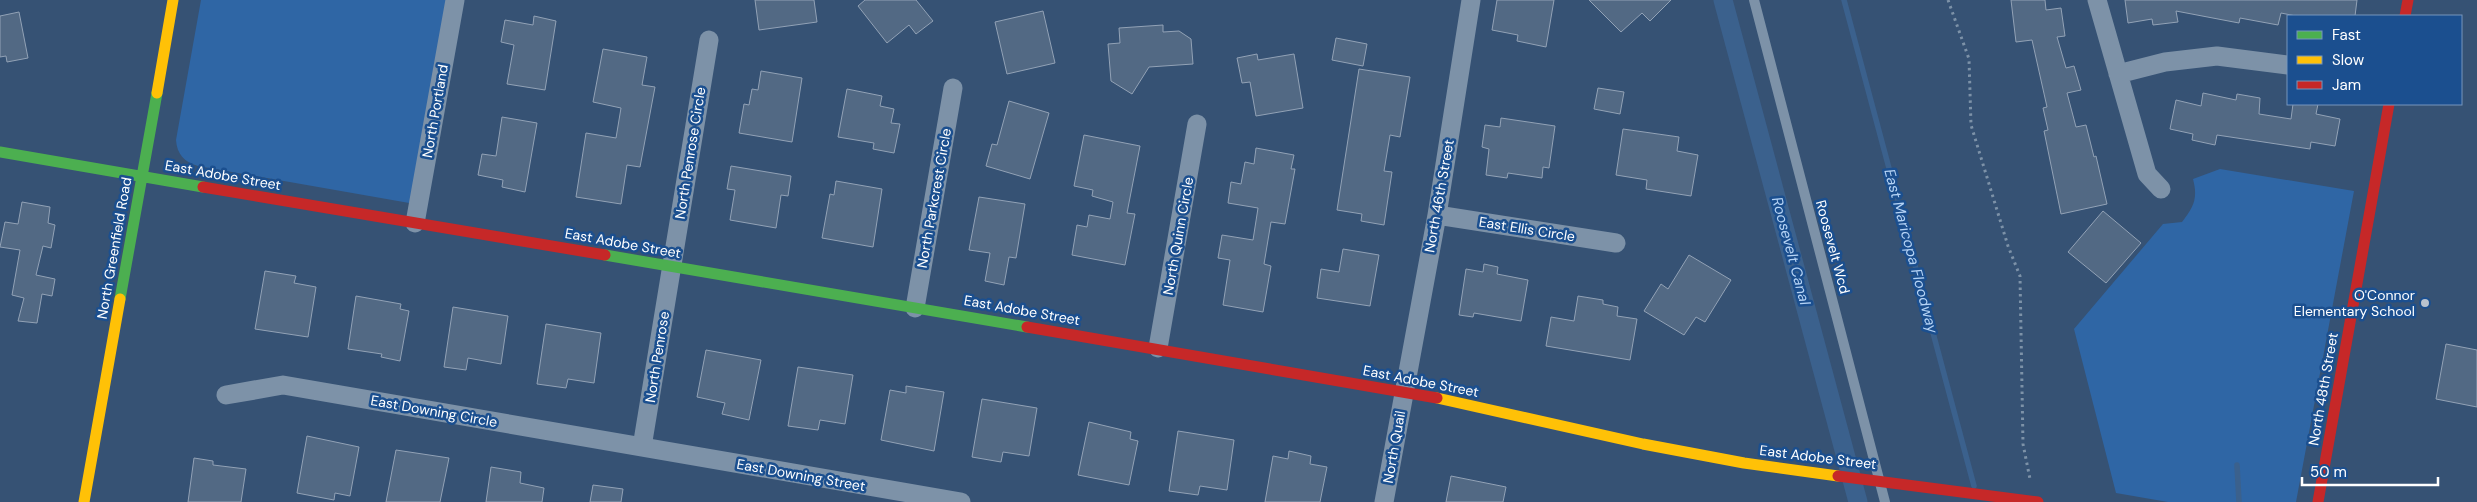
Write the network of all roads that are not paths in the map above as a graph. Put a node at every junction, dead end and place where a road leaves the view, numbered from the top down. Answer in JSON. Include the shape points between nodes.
{"nodes":[{"id":1,"x":173,"y":0,"type":"edge"},
{"id":2,"x":455,"y":0,"type":"edge"},
{"id":3,"x":1471,"y":0,"type":"edge"},
{"id":4,"x":1754,"y":0,"type":"edge"},
{"id":5,"x":2097,"y":0,"type":"edge"},
{"id":6,"x":2408,"y":0,"type":"edge"},
{"id":7,"x":2405,"y":15,"type":"edge"},
{"id":8,"x":709,"y":40,"type":"dead end"},
{"id":9,"x":2287,"y":65,"type":"edge"},
{"id":10,"x":2118,"y":74,"type":"junction"},
{"id":11,"x":953,"y":88,"type":"dead end"},
{"id":12,"x":2389,"y":105,"type":"edge"},
{"id":13,"x":1198,"y":124,"type":"dead end"},
{"id":14,"x":0,"y":152,"type":"edge"},
{"id":15,"x":142,"y":176,"type":"junction"},
{"id":16,"x":2162,"y":189,"type":"dead end"},
{"id":17,"x":1437,"y":215,"type":"junction"},
{"id":18,"x":415,"y":223,"type":"junction"},
{"id":19,"x":1616,"y":243,"type":"dead end"},
{"id":20,"x":672,"y":267,"type":"junction"},
{"id":21,"x":915,"y":308,"type":"junction"},
{"id":22,"x":1158,"y":348,"type":"junction"},
{"id":23,"x":1404,"y":391,"type":"junction"},
{"id":24,"x":226,"y":395,"type":"dead end"},
{"id":25,"x":642,"y":447,"type":"junction"},
{"id":26,"x":1874,"y":479,"type":"junction"},
{"id":27,"x":84,"y":502,"type":"edge"},
{"id":28,"x":960,"y":502,"type":"edge"},
{"id":29,"x":1384,"y":502,"type":"edge"},
{"id":30,"x":1885,"y":502,"type":"edge"},
{"id":31,"x":2038,"y":502,"type":"edge"},
{"id":32,"x":2318,"y":502,"type":"edge"}],
"edges":[{"from":1,"to":15,"type":"street","name":"North Greenfield Road"},
{"from":2,"to":18,"type":"street","name":"North Portland"},
{"from":3,"to":17,"type":"street","name":"North 46th Street"},
{"from":4,"to":26,"type":"lane","name":"Roosevelt Wcd"},
{"from":5,"to":10,"type":"street"},
{"from":6,"to":7,"type":"street"},
{"from":8,"to":20,"type":"street","name":"North Penrose Circle"},
{"from":9,"to":10,"type":"street","via":[[2217,56],[2165,62]]},
{"from":10,"to":16,"type":"street","via":[[2147,174]]},
{"from":11,"to":21,"type":"street","name":"North Parkcrest Circle"},
{"from":12,"to":32,"type":"street","name":"North 48th Street"},
{"from":13,"to":22,"type":"street","name":"North Quinn Circle"},
{"from":14,"to":15,"type":"street","name":"East Adobe Street"},
{"from":15,"to":18,"type":"street","name":"East Adobe Street"},
{"from":15,"to":27,"type":"street","name":"North Greenfield Road"},
{"from":17,"to":19,"type":"street","name":"East Ellis Circle"},
{"from":17,"to":23,"type":"street","name":"North 46th Street"},
{"from":18,"to":20,"type":"street","name":"East Adobe Street"},
{"from":20,"to":21,"type":"street","name":"East Adobe Street"},
{"from":20,"to":25,"type":"street","name":"North Penrose"},
{"from":21,"to":22,"type":"street","name":"East Adobe Street"},
{"from":22,"to":23,"type":"street","name":"East Adobe Street"},
{"from":23,"to":26,"type":"street","name":"East Adobe Street","via":[[1744,463]]},
{"from":23,"to":29,"type":"street","name":"North Quail"},
{"from":24,"to":25,"type":"street","name":"East Downing Circle","via":[[283,385]]},
{"from":25,"to":28,"type":"street","name":"East Downing Street"},
{"from":26,"to":30,"type":"lane","name":"Roosevelt Wcd"},
{"from":26,"to":31,"type":"street","name":"East Adobe Street"}]}
